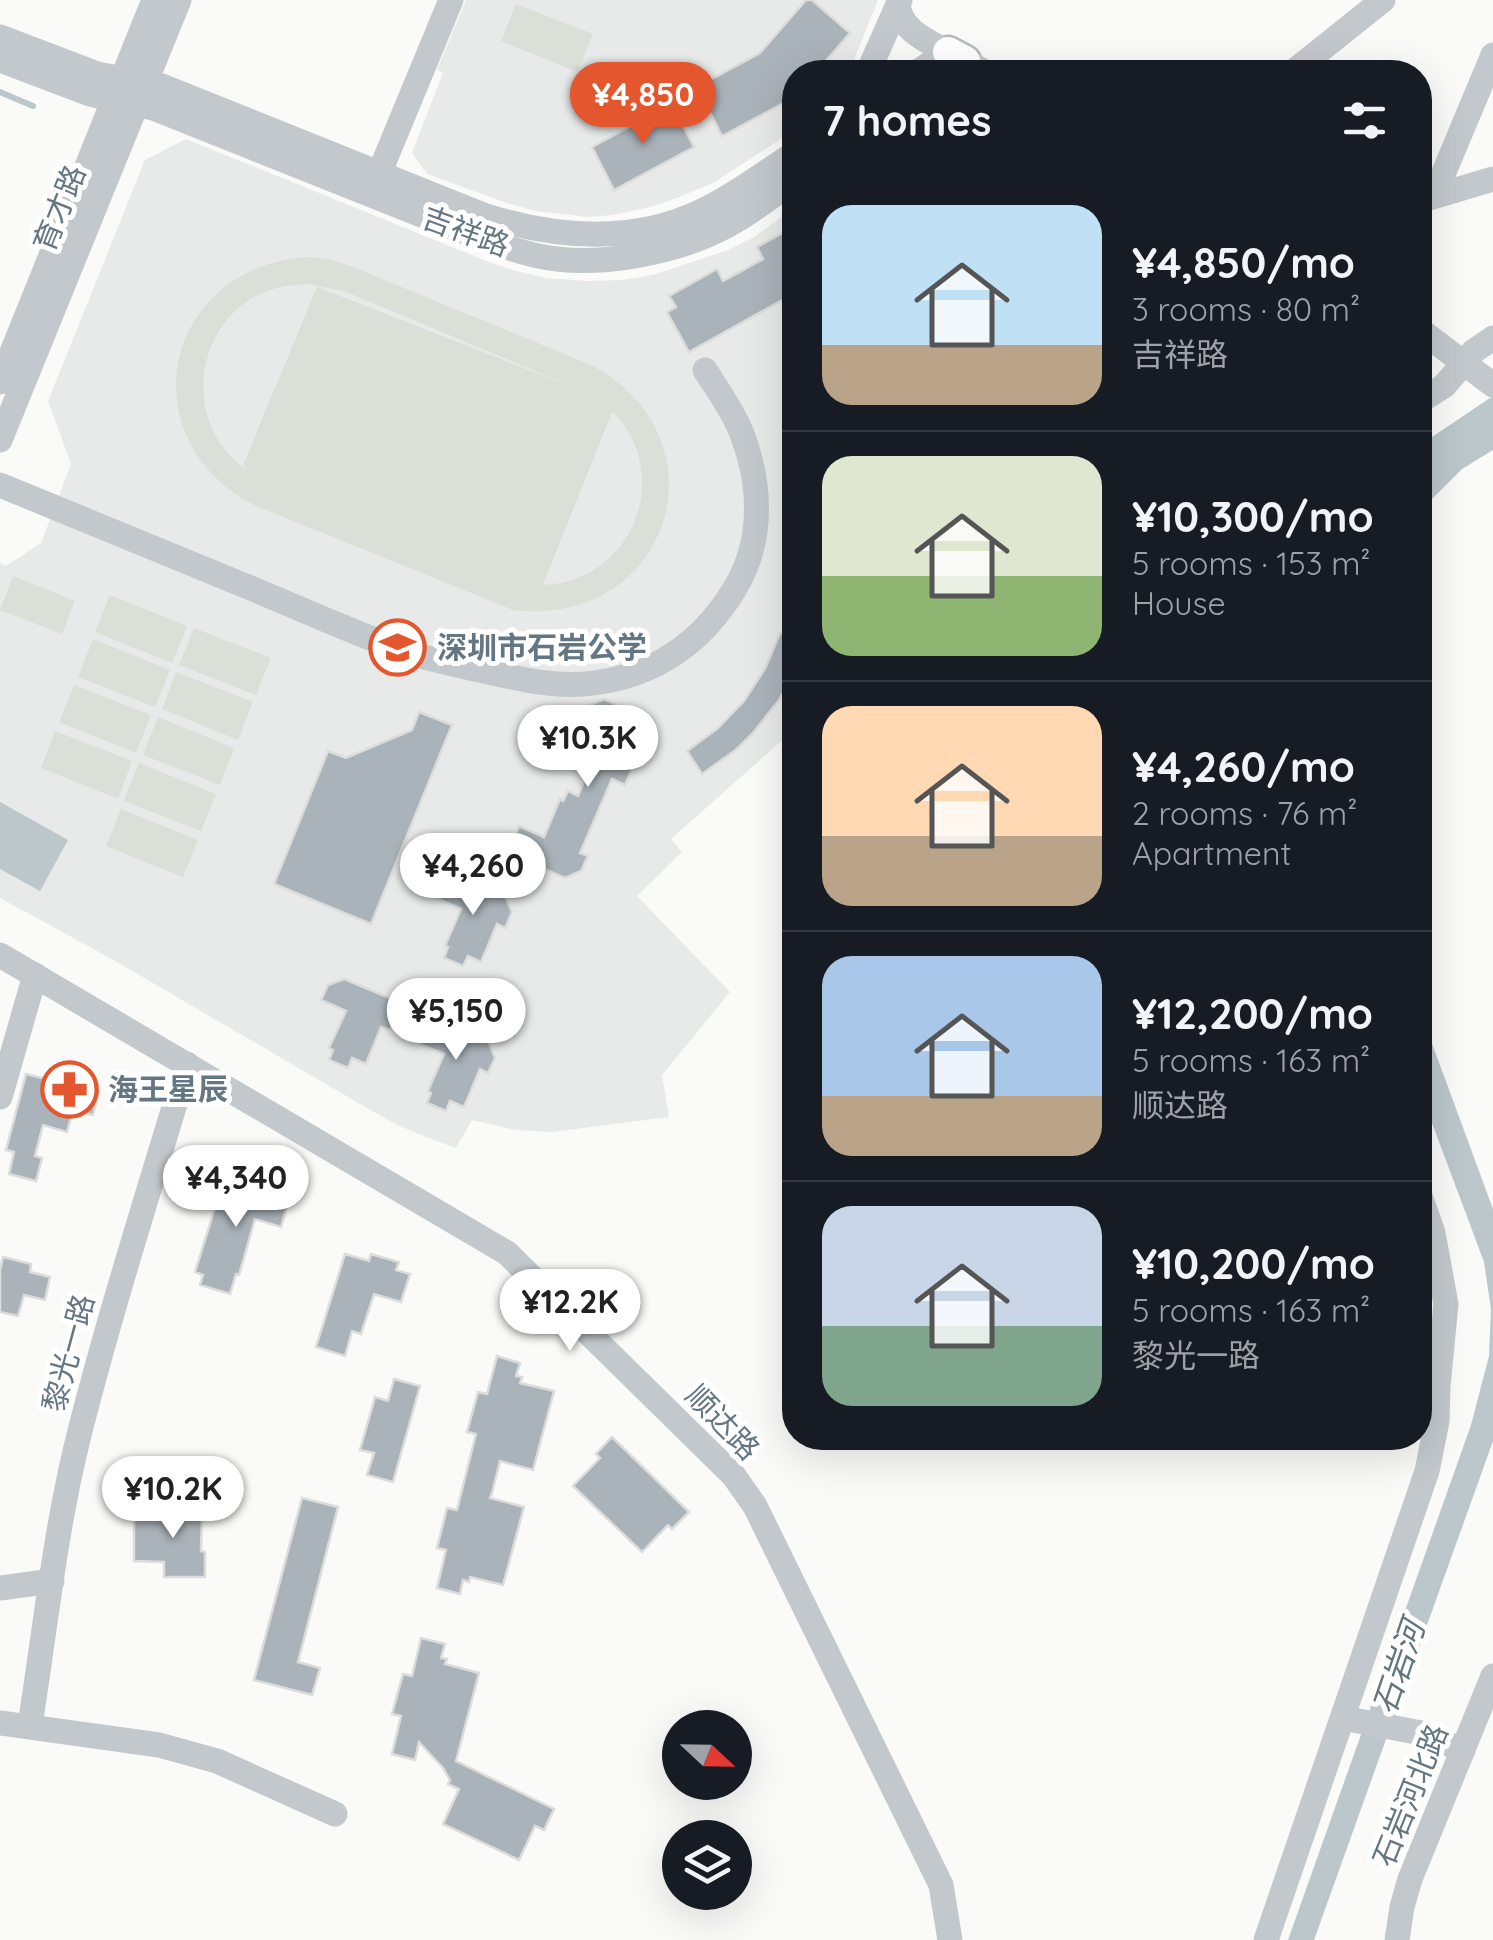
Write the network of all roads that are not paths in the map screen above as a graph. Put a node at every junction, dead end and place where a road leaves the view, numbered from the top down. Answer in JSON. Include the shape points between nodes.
{"nodes":[{"id":1,"x":154,"y":0,"type":"edge"},
{"id":2,"x":179,"y":0,"type":"edge"},
{"id":3,"x":451,"y":0,"type":"edge"},
{"id":4,"x":1384,"y":0,"type":"edge"},
{"id":5,"x":899,"y":2,"type":"edge"},
{"id":6,"x":0,"y":37,"type":"edge"},
{"id":7,"x":1493,"y":55,"type":"edge"},
{"id":8,"x":0,"y":60,"type":"edge"},
{"id":9,"x":873,"y":60,"type":"edge"},
{"id":10,"x":955,"y":60,"type":"edge"},
{"id":11,"x":1308,"y":60,"type":"edge"},
{"id":12,"x":130,"y":91,"type":"junction"},
{"id":13,"x":782,"y":161,"type":"edge"},
{"id":14,"x":378,"y":174,"type":"junction"},
{"id":15,"x":1493,"y":180,"type":"edge"},
{"id":16,"x":1432,"y":187,"type":"edge"},
{"id":17,"x":782,"y":189,"type":"edge"},
{"id":18,"x":1432,"y":197,"type":"edge"},
{"id":19,"x":1493,"y":338,"type":"edge"},
{"id":20,"x":1432,"y":339,"type":"edge"},
{"id":21,"x":1464,"y":362,"type":"junction"},
{"id":22,"x":705,"y":370,"type":"dead end"},
{"id":23,"x":0,"y":382,"type":"edge"},
{"id":24,"x":1492,"y":385,"type":"edge"},
{"id":25,"x":1432,"y":394,"type":"edge"},
{"id":26,"x":0,"y":440,"type":"edge"},
{"id":27,"x":0,"y":485,"type":"edge"},
{"id":28,"x":0,"y":955,"type":"edge"},
{"id":29,"x":35,"y":974,"type":"junction"},
{"id":30,"x":188,"y":1064,"type":"junction"},
{"id":31,"x":0,"y":1097,"type":"edge"},
{"id":32,"x":1432,"y":1230,"type":"edge"},
{"id":33,"x":1432,"y":1448,"type":"edge"},
{"id":34,"x":1432,"y":1450,"type":"edge"},
{"id":35,"x":52,"y":1581,"type":"junction"},
{"id":36,"x":0,"y":1588,"type":"edge"},
{"id":37,"x":1493,"y":1676,"type":"edge"},
{"id":38,"x":1349,"y":1719,"type":"junction"},
{"id":39,"x":0,"y":1722,"type":"edge"},
{"id":40,"x":30,"y":1725,"type":"junction"},
{"id":41,"x":1463,"y":1750,"type":"junction"},
{"id":42,"x":335,"y":1814,"type":"dead end"},
{"id":43,"x":950,"y":1940,"type":"edge"},
{"id":44,"x":1266,"y":1940,"type":"edge"},
{"id":45,"x":1397,"y":1940,"type":"edge"}],
"edges":[{"from":1,"to":12,"type":"street","name":"育才路"},
{"from":2,"to":12,"type":"street","name":"育才路"},
{"from":3,"to":14,"type":"street"},
{"from":4,"to":11,"type":"street"},
{"from":5,"to":9,"type":"street"},
{"from":5,"to":10,"type":"street","via":[[911,30]]},
{"from":6,"to":12,"type":"street"},
{"from":7,"to":16,"type":"street"},
{"from":8,"to":12,"type":"street","via":[[90,94]]},
{"from":12,"to":14,"type":"street","name":"吉祥路","via":[[193,98]]},
{"from":12,"to":17,"type":"street","name":"吉祥路","via":[[474,236],[557,259],[673,247],[742,218]]},
{"from":12,"to":23,"type":"street","name":"育才路"},
{"from":12,"to":26,"type":"street","name":"育才路"},
{"from":13,"to":14,"type":"street","name":"吉祥路","via":[[672,224],[600,234],[522,227]]},
{"from":15,"to":18,"type":"street"},
{"from":19,"to":21,"type":"street"},
{"from":20,"to":21,"type":"street"},
{"from":21,"to":24,"type":"street"},
{"from":21,"to":25,"type":"street"},
{"from":22,"to":27,"type":"street","via":[[739,427],[755,480],[756,532],[748,562],[722,608],[690,644],[645,669],[596,683],[517,678],[407,651]]},
{"from":28,"to":29,"type":"street","name":"顺达路"},
{"from":29,"to":30,"type":"street","name":"顺达路"},
{"from":29,"to":31,"type":"street"},
{"from":30,"to":35,"type":"street","name":"黎光一路","via":[[78,1439]]},
{"from":30,"to":43,"type":"street","name":"顺达路","via":[[507,1253],[734,1476],[755,1506],[940,1885]]},
{"from":32,"to":33,"type":"street","via":[[1446,1304]]},
{"from":34,"to":38,"type":"street"},
{"from":35,"to":36,"type":"street"},
{"from":35,"to":40,"type":"street","name":"黎光一路"},
{"from":37,"to":41,"type":"street","name":"石岩河北路"},
{"from":38,"to":41,"type":"street","via":[[1405,1728]]},
{"from":38,"to":44,"type":"street"},
{"from":39,"to":40,"type":"street"},
{"from":40,"to":42,"type":"street","via":[[217,1761]]},
{"from":41,"to":45,"type":"street","name":"石岩河北路","via":[[1410,1879]]}]}
